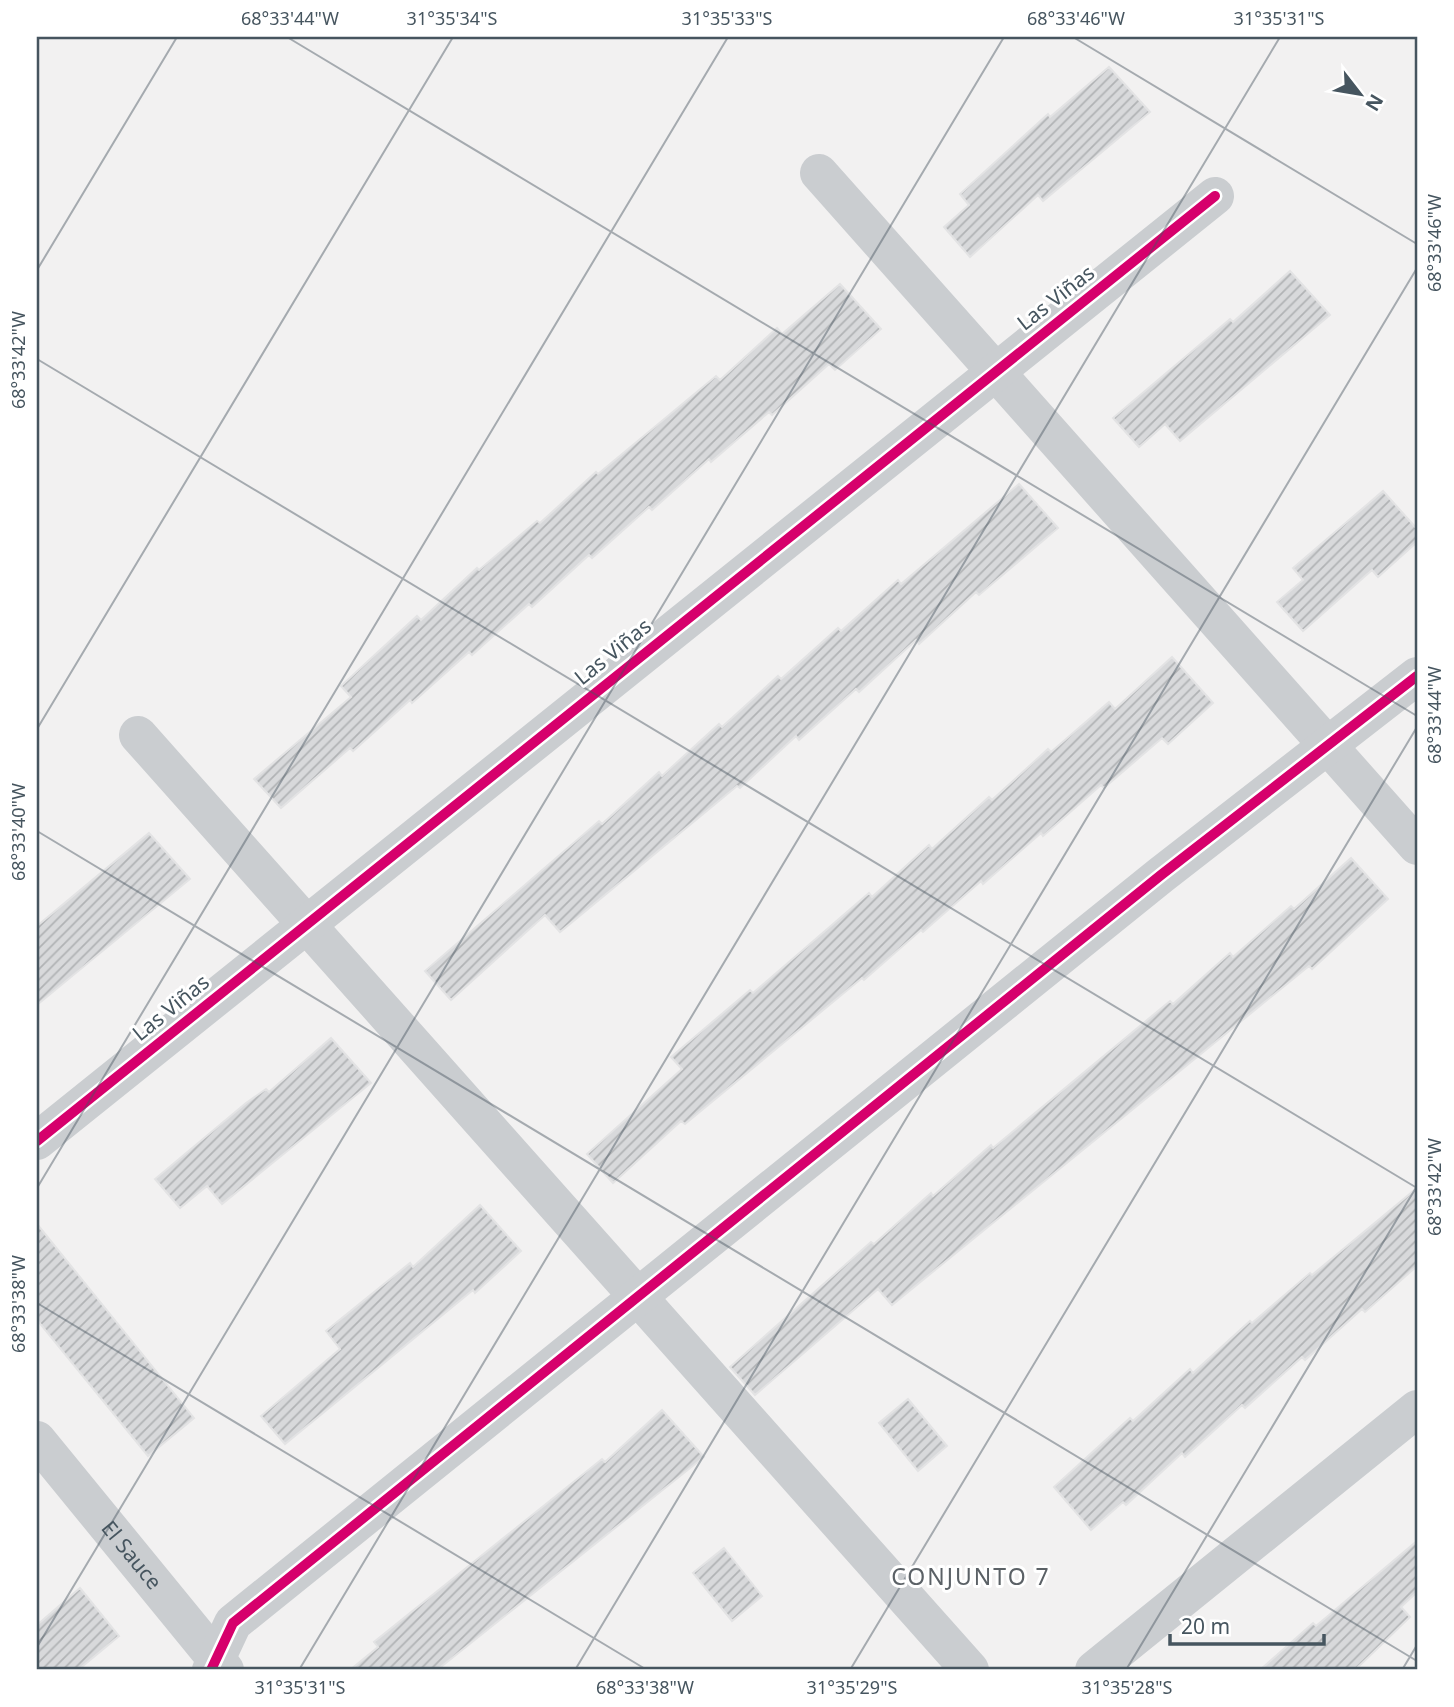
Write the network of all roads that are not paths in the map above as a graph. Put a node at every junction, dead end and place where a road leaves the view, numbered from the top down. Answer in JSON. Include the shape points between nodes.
{"nodes":[{"id":1,"x":818,"y":173,"type":"dead end"},
{"id":2,"x":1215,"y":196,"type":"dead end"},
{"id":3,"x":994,"y":371,"type":"junction"},
{"id":4,"x":1417,"y":676,"type":"edge"},
{"id":5,"x":138,"y":735,"type":"dead end"},
{"id":6,"x":1328,"y":746,"type":"junction"},
{"id":7,"x":1417,"y":846,"type":"edge"},
{"id":8,"x":306,"y":924,"type":"junction"},
{"id":9,"x":37,"y":1141,"type":"edge"},
{"id":10,"x":638,"y":1297,"type":"junction"},
{"id":11,"x":1417,"y":1409,"type":"edge"},
{"id":12,"x":37,"y":1440,"type":"edge"},
{"id":13,"x":217,"y":1667,"type":"edge"},
{"id":14,"x":970,"y":1670,"type":"edge"},
{"id":15,"x":1094,"y":1670,"type":"edge"}],
"edges":[{"from":1,"to":3,"type":"street"},
{"from":2,"to":3,"type":"street","name":"Las Viñas"},
{"from":3,"to":6,"type":"street"},
{"from":3,"to":8,"type":"street","name":"Las Viñas"},
{"from":4,"to":6,"type":"street"},
{"from":5,"to":8,"type":"street"},
{"from":6,"to":7,"type":"street"},
{"from":6,"to":10,"type":"street"},
{"from":8,"to":9,"type":"street","name":"Las Viñas"},
{"from":8,"to":10,"type":"street"},
{"from":10,"to":13,"type":"street","via":[[233,1623]]},
{"from":10,"to":14,"type":"street"},
{"from":11,"to":15,"type":"street"},
{"from":12,"to":13,"type":"street","name":"El Sauce"}]}
